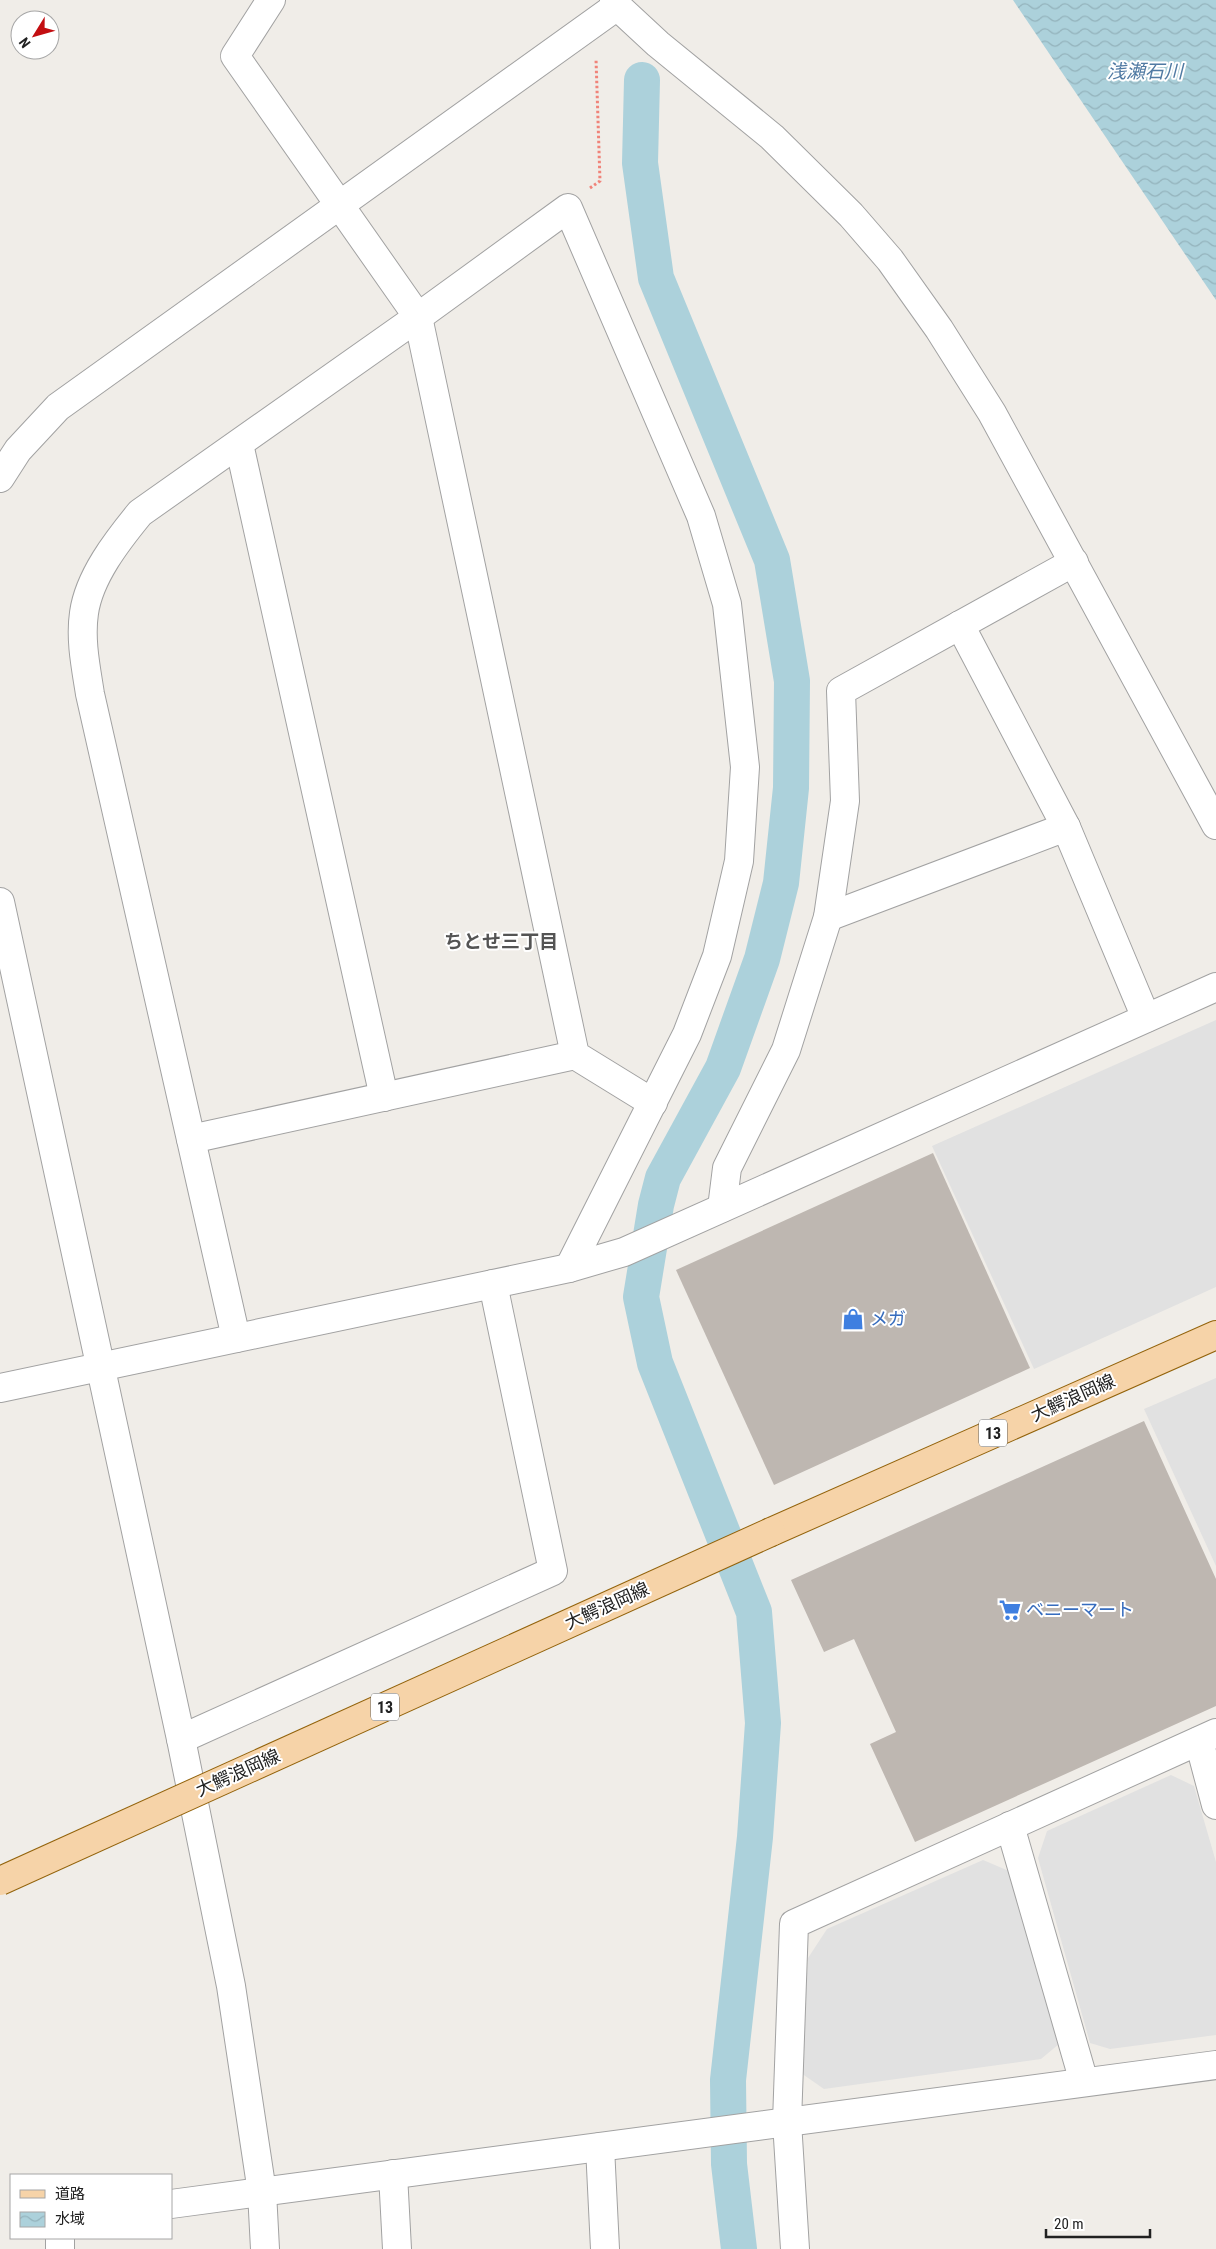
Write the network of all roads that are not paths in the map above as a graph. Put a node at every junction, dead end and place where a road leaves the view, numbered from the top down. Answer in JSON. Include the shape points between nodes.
{"nodes":[{"id":1,"x":271,"y":0,"type":"edge"},
{"id":2,"x":616,"y":3,"type":"edge"},
{"id":3,"x":340,"y":205,"type":"junction"},
{"id":4,"x":418,"y":317,"type":"junction"},
{"id":5,"x":239,"y":444,"type":"junction"},
{"id":6,"x":0,"y":478,"type":"edge"},
{"id":7,"x":1074,"y":562,"type":"junction"},
{"id":8,"x":960,"y":625,"type":"junction"},
{"id":9,"x":1216,"y":825,"type":"edge"},
{"id":10,"x":1066,"y":827,"type":"junction"},
{"id":11,"x":0,"y":902,"type":"edge"},
{"id":12,"x":828,"y":917,"type":"junction"},
{"id":13,"x":1216,"y":987,"type":"edge"},
{"id":14,"x":1146,"y":1018,"type":"junction"},
{"id":15,"x":575,"y":1054,"type":"junction"},
{"id":16,"x":384,"y":1097,"type":"junction"},
{"id":17,"x":653,"y":1103,"type":"junction"},
{"id":18,"x":191,"y":1139,"type":"junction"},
{"id":19,"x":722,"y":1208,"type":"junction"},
{"id":20,"x":569,"y":1268,"type":"junction"},
{"id":21,"x":493,"y":1284,"type":"junction"},
{"id":22,"x":1216,"y":1335,"type":"edge"},
{"id":23,"x":236,"y":1338,"type":"junction"},
{"id":24,"x":100,"y":1366,"type":"junction"},
{"id":25,"x":0,"y":1388,"type":"edge"},
{"id":26,"x":1207,"y":1737,"type":"edge"},
{"id":27,"x":181,"y":1739,"type":"junction"},
{"id":28,"x":1216,"y":1805,"type":"edge"},
{"id":29,"x":1010,"y":1826,"type":"junction"},
{"id":30,"x":0,"y":1881,"type":"edge"},
{"id":31,"x":1216,"y":2065,"type":"edge"},
{"id":32,"x":1084,"y":2082,"type":"junction"},
{"id":33,"x":787,"y":2122,"type":"junction"},
{"id":34,"x":600,"y":2147,"type":"junction"},
{"id":35,"x":393,"y":2174,"type":"junction"},
{"id":36,"x":262,"y":2192,"type":"junction"},
{"id":37,"x":172,"y":2204,"type":"edge"},
{"id":38,"x":265,"y":2249,"type":"edge"},
{"id":39,"x":397,"y":2249,"type":"edge"},
{"id":40,"x":605,"y":2249,"type":"edge"},
{"id":41,"x":794,"y":2249,"type":"edge"}],
"edges":[{"from":1,"to":3,"type":"street","via":[[235,56]]},
{"from":2,"to":3,"type":"street"},
{"from":2,"to":7,"type":"street","via":[[658,44],[772,137],[851,215],[890,260],[939,329],[992,414]]},
{"from":3,"to":4,"type":"street"},
{"from":3,"to":6,"type":"street","via":[[58,407],[18,450]]},
{"from":4,"to":5,"type":"street"},
{"from":4,"to":15,"type":"street"},
{"from":4,"to":17,"type":"street","via":[[568,208],[701,516],[727,604],[744,748],[739,860],[717,956],[686,1034]]},
{"from":5,"to":16,"type":"street"},
{"from":5,"to":18,"type":"street","via":[[140,513],[115,544],[94,582],[84,613],[84,652],[90,694]]},
{"from":7,"to":8,"type":"street"},
{"from":7,"to":9,"type":"street"},
{"from":8,"to":10,"type":"street"},
{"from":8,"to":12,"type":"street","via":[[841,692],[845,801]]},
{"from":10,"to":12,"type":"street"},
{"from":10,"to":14,"type":"street"},
{"from":11,"to":24,"type":"street"},
{"from":12,"to":19,"type":"street","via":[[786,1050],[728,1168]]},
{"from":13,"to":14,"type":"street"},
{"from":14,"to":19,"type":"street"},
{"from":15,"to":16,"type":"street"},
{"from":15,"to":17,"type":"street"},
{"from":16,"to":18,"type":"street"},
{"from":17,"to":20,"type":"street"},
{"from":18,"to":23,"type":"street"},
{"from":19,"to":20,"type":"street","via":[[624,1252]]},
{"from":20,"to":21,"type":"street"},
{"from":21,"to":23,"type":"street"},
{"from":21,"to":27,"type":"street","via":[[553,1571]]},
{"from":22,"to":30,"type":"main road","name":"大鰐浪岡線","number":"13","bridge":true,"via":[[771,1532]]},
{"from":23,"to":24,"type":"street"},
{"from":24,"to":25,"type":"street"},
{"from":24,"to":27,"type":"street"},
{"from":26,"to":28,"type":"street"},
{"from":26,"to":29,"type":"street"},
{"from":27,"to":36,"type":"street","via":[[231,1986]]},
{"from":29,"to":32,"type":"street"},
{"from":29,"to":33,"type":"street","via":[[794,1924]]},
{"from":31,"to":32,"type":"street"},
{"from":32,"to":33,"type":"street"},
{"from":33,"to":34,"type":"street"},
{"from":33,"to":41,"type":"street"},
{"from":34,"to":35,"type":"street"},
{"from":34,"to":40,"type":"street"},
{"from":35,"to":36,"type":"street"},
{"from":35,"to":39,"type":"street"},
{"from":36,"to":37,"type":"street"},
{"from":36,"to":38,"type":"street"}]}
